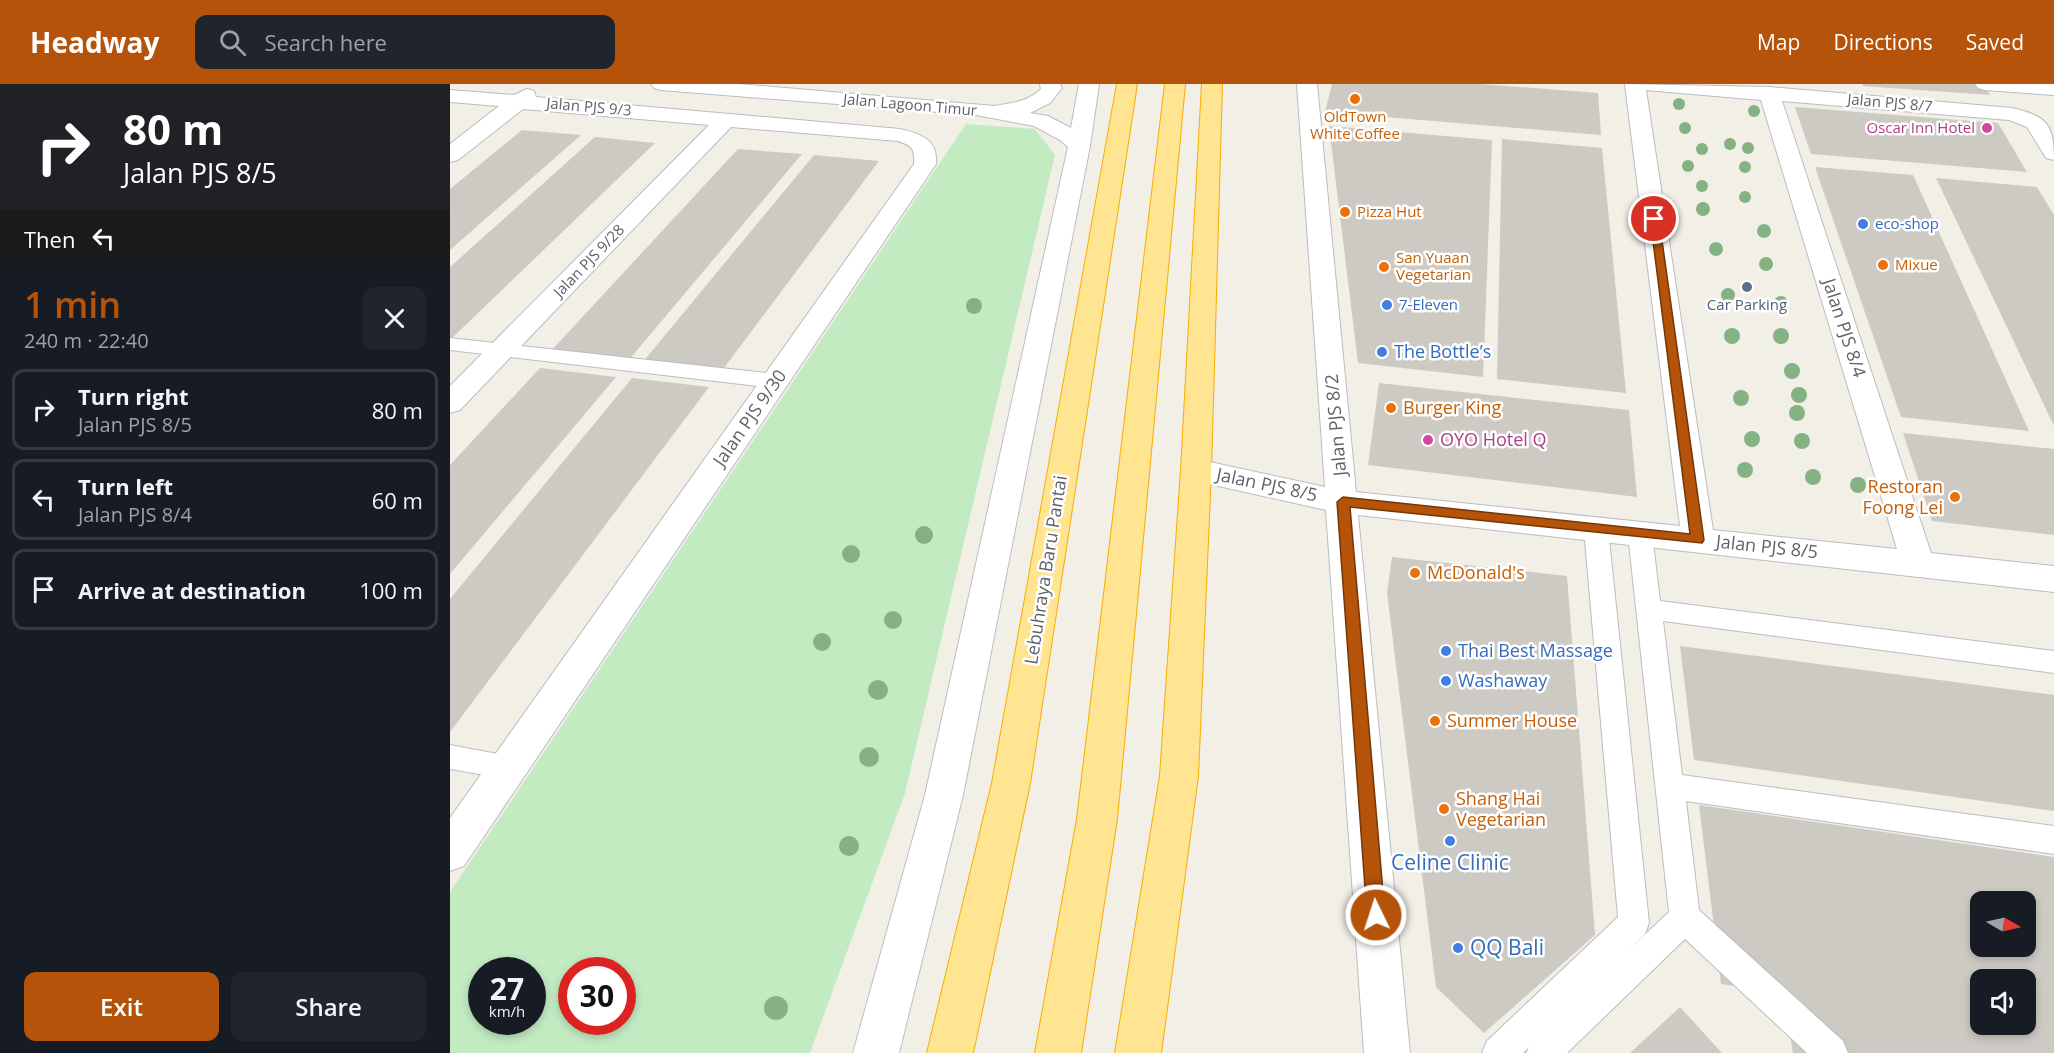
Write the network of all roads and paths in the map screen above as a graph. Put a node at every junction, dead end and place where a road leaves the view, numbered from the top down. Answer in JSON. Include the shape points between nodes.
{"nodes":[{"id":1,"x":540,"y":84,"type":"edge"},
{"id":2,"x":661,"y":84,"type":"edge"},
{"id":3,"x":1050,"y":84,"type":"edge"},
{"id":4,"x":1089,"y":84,"type":"edge"},
{"id":5,"x":1127,"y":84,"type":"edge"},
{"id":6,"x":1175,"y":84,"type":"edge"},
{"id":7,"x":1212,"y":84,"type":"edge"},
{"id":8,"x":1307,"y":84,"type":"edge"},
{"id":9,"x":1635,"y":84,"type":"edge"},
{"id":10,"x":1646,"y":84,"type":"edge"},
{"id":11,"x":1985,"y":84,"type":"edge"},
{"id":12,"x":1685,"y":86,"type":"edge"},
{"id":13,"x":2054,"y":89,"type":"edge"},
{"id":14,"x":1769,"y":93,"type":"junction"},
{"id":15,"x":450,"y":96,"type":"edge"},
{"id":16,"x":518,"y":102,"type":"junction"},
{"id":17,"x":976,"y":110,"type":"junction"},
{"id":18,"x":727,"y":119,"type":"junction"},
{"id":19,"x":1079,"y":146,"type":"junction"},
{"id":20,"x":2054,"y":153,"type":"edge"},
{"id":21,"x":450,"y":155,"type":"edge"},
{"id":22,"x":450,"y":344,"type":"edge"},
{"id":23,"x":503,"y":350,"type":"junction"},
{"id":24,"x":775,"y":381,"type":"junction"},
{"id":25,"x":450,"y":403,"type":"edge"},
{"id":26,"x":1196,"y":470,"type":"junction"},
{"id":27,"x":1343,"y":502,"type":"junction"},
{"id":28,"x":1596,"y":529,"type":"junction"},
{"id":29,"x":1640,"y":534,"type":"junction"},
{"id":30,"x":1698,"y":540,"type":"junction"},
{"id":31,"x":1918,"y":564,"type":"junction"},
{"id":32,"x":2054,"y":579,"type":"edge"},
{"id":33,"x":1648,"y":609,"type":"junction"},
{"id":34,"x":2054,"y":662,"type":"edge"},
{"id":35,"x":450,"y":757,"type":"edge"},
{"id":36,"x":508,"y":767,"type":"junction"},
{"id":37,"x":1670,"y":786,"type":"junction"},
{"id":38,"x":2054,"y":840,"type":"edge"},
{"id":39,"x":450,"y":852,"type":"edge"},
{"id":40,"x":1685,"y":918,"type":"junction"},
{"id":41,"x":876,"y":1053,"type":"edge"},
{"id":42,"x":951,"y":1053,"type":"edge"},
{"id":43,"x":1058,"y":1053,"type":"edge"},
{"id":44,"x":1138,"y":1053,"type":"edge"},
{"id":45,"x":1387,"y":1053,"type":"edge"},
{"id":46,"x":1499,"y":1053,"type":"edge"},
{"id":47,"x":1543,"y":1053,"type":"edge"},
{"id":48,"x":1831,"y":1053,"type":"edge"}],
"edges":[{"from":1,"to":16,"type":"street"},
{"from":2,"to":17,"type":"street","name":"Jalan Lagoon Timur"},
{"from":3,"to":17,"type":"street","via":[[1049,94],[1026,107]]},
{"from":4,"to":19,"type":"street"},
{"from":5,"to":42,"type":"highway","name":"Lebuhraya Baru Pantai","via":[[1011,783]]},
{"from":6,"to":43,"type":"highway","via":[[1097,819]]},
{"from":7,"to":26,"type":"highway"},
{"from":8,"to":27,"type":"street","name":"Jalan PJS 8/2"},
{"from":9,"to":30,"type":"street"},
{"from":10,"to":12,"type":"street","name":"Jalan PJS 8/7"},
{"from":11,"to":13,"type":"street"},
{"from":12,"to":14,"type":"street","name":"Jalan PJS 8/7"},
{"from":14,"to":20,"type":"street","name":"Jalan PJS 8/7","via":[[2012,114],[2036,123]]},
{"from":14,"to":31,"type":"street","name":"Jalan PJS 8/4"},
{"from":15,"to":16,"type":"street","name":"Jalan PJS 9/3"},
{"from":16,"to":18,"type":"street","name":"Jalan PJS 9/3"},
{"from":16,"to":21,"type":"street"},
{"from":17,"to":19,"type":"street","name":"Jalan Lagoon Timur","via":[[1040,121],[1068,135]]},
{"from":18,"to":23,"type":"street","name":"Jalan PJS 9/28"},
{"from":18,"to":24,"type":"street","name":"Jalan PJS 9/30","via":[[900,135],[919,141],[926,150],[926,164]]},
{"from":19,"to":41,"type":"street","via":[[944,795]]},
{"from":22,"to":23,"type":"lane"},
{"from":23,"to":24,"type":"lane"},
{"from":23,"to":25,"type":"street","name":"Jalan PJS 9/28"},
{"from":24,"to":36,"type":"street","name":"Jalan PJS 9/30"},
{"from":26,"to":27,"type":"street","name":"Jalan PJS 8/5"},
{"from":26,"to":44,"type":"highway","via":[[1179,776]]},
{"from":27,"to":28,"type":"street","name":"Jalan PJS 8/5"},
{"from":27,"to":45,"type":"street","name":"Jalan PJS 8/2"},
{"from":28,"to":29,"type":"street","name":"Jalan PJS 8/5"},
{"from":28,"to":46,"type":"lane","via":[[1634,924]]},
{"from":29,"to":30,"type":"street","name":"Jalan PJS 8/5"},
{"from":29,"to":33,"type":"lane"},
{"from":30,"to":31,"type":"street","name":"Jalan PJS 8/5"},
{"from":31,"to":32,"type":"street","name":"Jalan PJS 8/5"},
{"from":33,"to":34,"type":"lane"},
{"from":33,"to":37,"type":"lane"},
{"from":35,"to":36,"type":"lane"},
{"from":36,"to":39,"type":"street","name":"Jalan PJS 9/30"},
{"from":37,"to":38,"type":"lane"},
{"from":37,"to":40,"type":"lane"},
{"from":40,"to":47,"type":"lane"},
{"from":40,"to":48,"type":"lane"}]}
